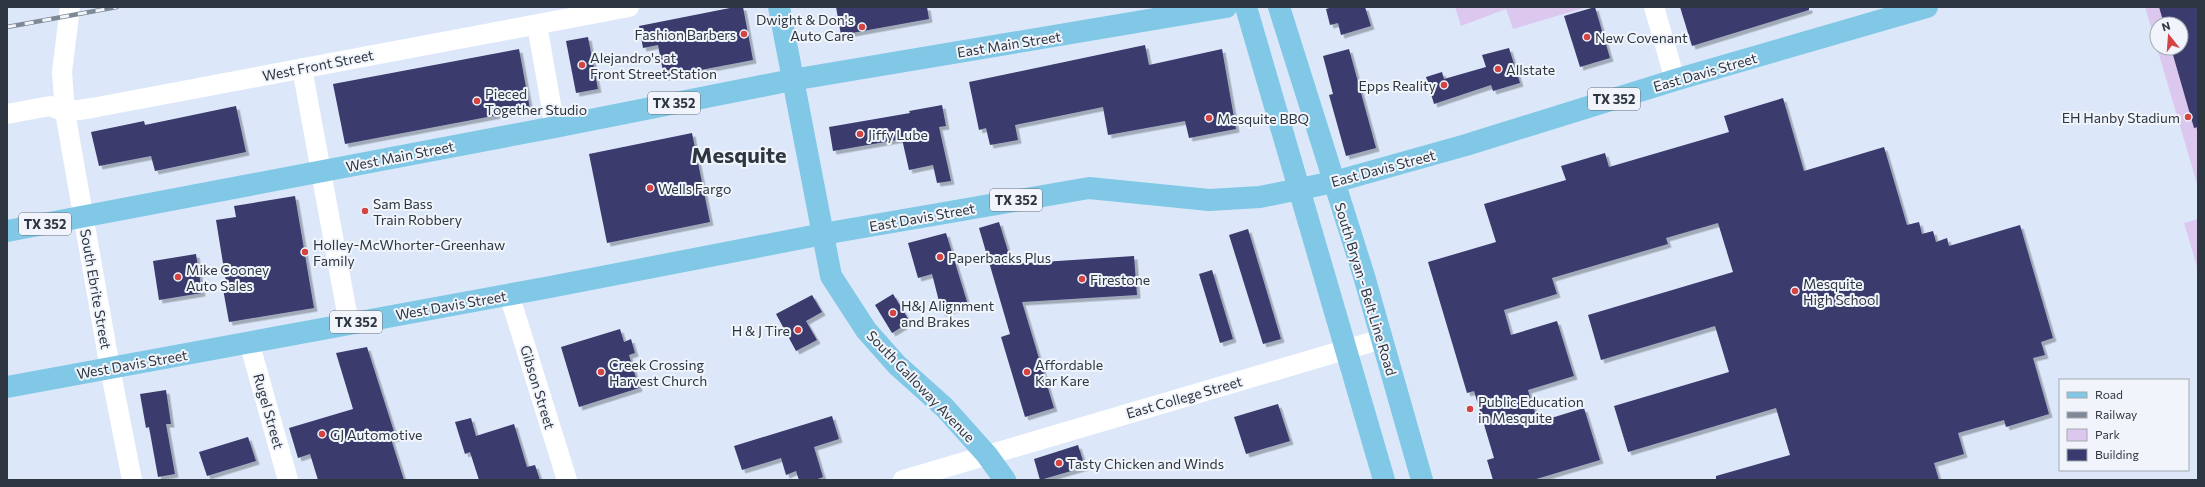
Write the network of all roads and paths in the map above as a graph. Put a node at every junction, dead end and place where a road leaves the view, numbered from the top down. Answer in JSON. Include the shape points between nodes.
{"nodes":[{"id":1,"x":60,"y":7,"type":"edge"},
{"id":2,"x":70,"y":7,"type":"edge"},
{"id":3,"x":629,"y":7,"type":"edge"},
{"id":4,"x":779,"y":7,"type":"edge"},
{"id":5,"x":1226,"y":7,"type":"edge"},
{"id":6,"x":1246,"y":7,"type":"edge"},
{"id":7,"x":1279,"y":7,"type":"edge"},
{"id":8,"x":1654,"y":7,"type":"edge"},
{"id":9,"x":1927,"y":7,"type":"edge"},
{"id":10,"x":537,"y":24,"type":"junction"},
{"id":11,"x":302,"y":68,"type":"junction"},
{"id":12,"x":792,"y":80,"type":"junction"},
{"id":13,"x":1675,"y":80,"type":"junction"},
{"id":14,"x":65,"y":112,"type":"junction"},
{"id":15,"x":7,"y":114,"type":"edge"},
{"id":16,"x":555,"y":127,"type":"junction"},
{"id":17,"x":320,"y":171,"type":"junction"},
{"id":18,"x":1334,"y":182,"type":"junction"},
{"id":19,"x":1301,"y":189,"type":"junction"},
{"id":20,"x":82,"y":216,"type":"junction"},
{"id":21,"x":7,"y":231,"type":"edge"},
{"id":22,"x":823,"y":234,"type":"junction"},
{"id":23,"x":509,"y":294,"type":"junction"},
{"id":24,"x":349,"y":324,"type":"junction"},
{"id":25,"x":1382,"y":339,"type":"junction"},
{"id":26,"x":249,"y":342,"type":"junction"},
{"id":27,"x":1346,"y":350,"type":"junction"},
{"id":28,"x":110,"y":368,"type":"junction"},
{"id":29,"x":7,"y":387,"type":"edge"},
{"id":30,"x":987,"y":455,"type":"junction"},
{"id":31,"x":132,"y":480,"type":"edge"},
{"id":32,"x":288,"y":480,"type":"edge"},
{"id":33,"x":567,"y":480,"type":"edge"},
{"id":34,"x":903,"y":480,"type":"edge"},
{"id":35,"x":1004,"y":480,"type":"edge"},
{"id":36,"x":1384,"y":480,"type":"edge"},
{"id":37,"x":1422,"y":480,"type":"edge"}],
"edges":[{"from":1,"to":14,"type":"street","via":[[53,74]]},
{"from":2,"to":14,"type":"street","via":[[62,72]]},
{"from":3,"to":10,"type":"street","name":"West Front Street"},
{"from":4,"to":12,"type":"main road","name":"South Galloway Avenue"},
{"from":5,"to":12,"type":"main road","name":"East Main Street","number":"TX 352"},
{"from":6,"to":19,"type":"main road"},
{"from":7,"to":18,"type":"main road","name":"South Bryan - Belt Line Road"},
{"from":8,"to":13,"type":"street"},
{"from":9,"to":13,"type":"main road","name":"East Davis Street","number":"TX 352"},
{"from":10,"to":11,"type":"street","name":"West Front Street"},
{"from":10,"to":16,"type":"street"},
{"from":11,"to":14,"type":"street","name":"West Front Street"},
{"from":11,"to":17,"type":"street"},
{"from":12,"to":16,"type":"main road","name":"West Main Street","number":"TX 352"},
{"from":12,"to":22,"type":"main road","name":"South Galloway Avenue"},
{"from":13,"to":18,"type":"main road","name":"East Davis Street","number":"TX 352","via":[[1466,145]]},
{"from":14,"to":15,"type":"street","name":"West Front Street","via":[[50,106]]},
{"from":14,"to":20,"type":"street","name":"South Ebrite Street"},
{"from":16,"to":17,"type":"main road","name":"West Main Street","number":"TX 352"},
{"from":17,"to":20,"type":"main road","name":"West Main Street","number":"TX 352"},
{"from":17,"to":24,"type":"street"},
{"from":18,"to":19,"type":"main road","name":"East Davis Street","number":"TX 352"},
{"from":18,"to":25,"type":"main road","name":"South Bryan - Belt Line Road"},
{"from":19,"to":22,"type":"main road","name":"East Davis Street","number":"TX 352","via":[[1260,197],[1209,200],[1089,188]]},
{"from":19,"to":27,"type":"main road"},
{"from":20,"to":21,"type":"main road","name":"West Main Street","number":"TX 352"},
{"from":20,"to":28,"type":"street","name":"South Ebrite Street"},
{"from":22,"to":23,"type":"main road","name":"West Davis Street","number":"TX 352"},
{"from":22,"to":30,"type":"main road","name":"South Galloway Avenue","via":[[831,276],[866,330],[897,364],[945,408]]},
{"from":23,"to":24,"type":"main road","name":"West Davis Street","number":"TX 352"},
{"from":23,"to":33,"type":"street","name":"Gibson Street"},
{"from":24,"to":26,"type":"main road","name":"West Davis Street","number":"TX 352"},
{"from":25,"to":27,"type":"street","name":"East College Street"},
{"from":25,"to":37,"type":"main road","name":"South Bryan - Belt Line Road"},
{"from":26,"to":28,"type":"main road","name":"West Davis Street","number":"TX 352"},
{"from":26,"to":32,"type":"street","name":"Rugel Street"},
{"from":27,"to":30,"type":"street","name":"East College Street"},
{"from":27,"to":36,"type":"main road"},
{"from":28,"to":29,"type":"main road","name":"West Davis Street","number":"TX 352"},
{"from":28,"to":31,"type":"street","name":"South Ebrite Street"},
{"from":30,"to":34,"type":"street","name":"East College Street"},
{"from":30,"to":35,"type":"main road","name":"South Galloway Avenue"}]}
